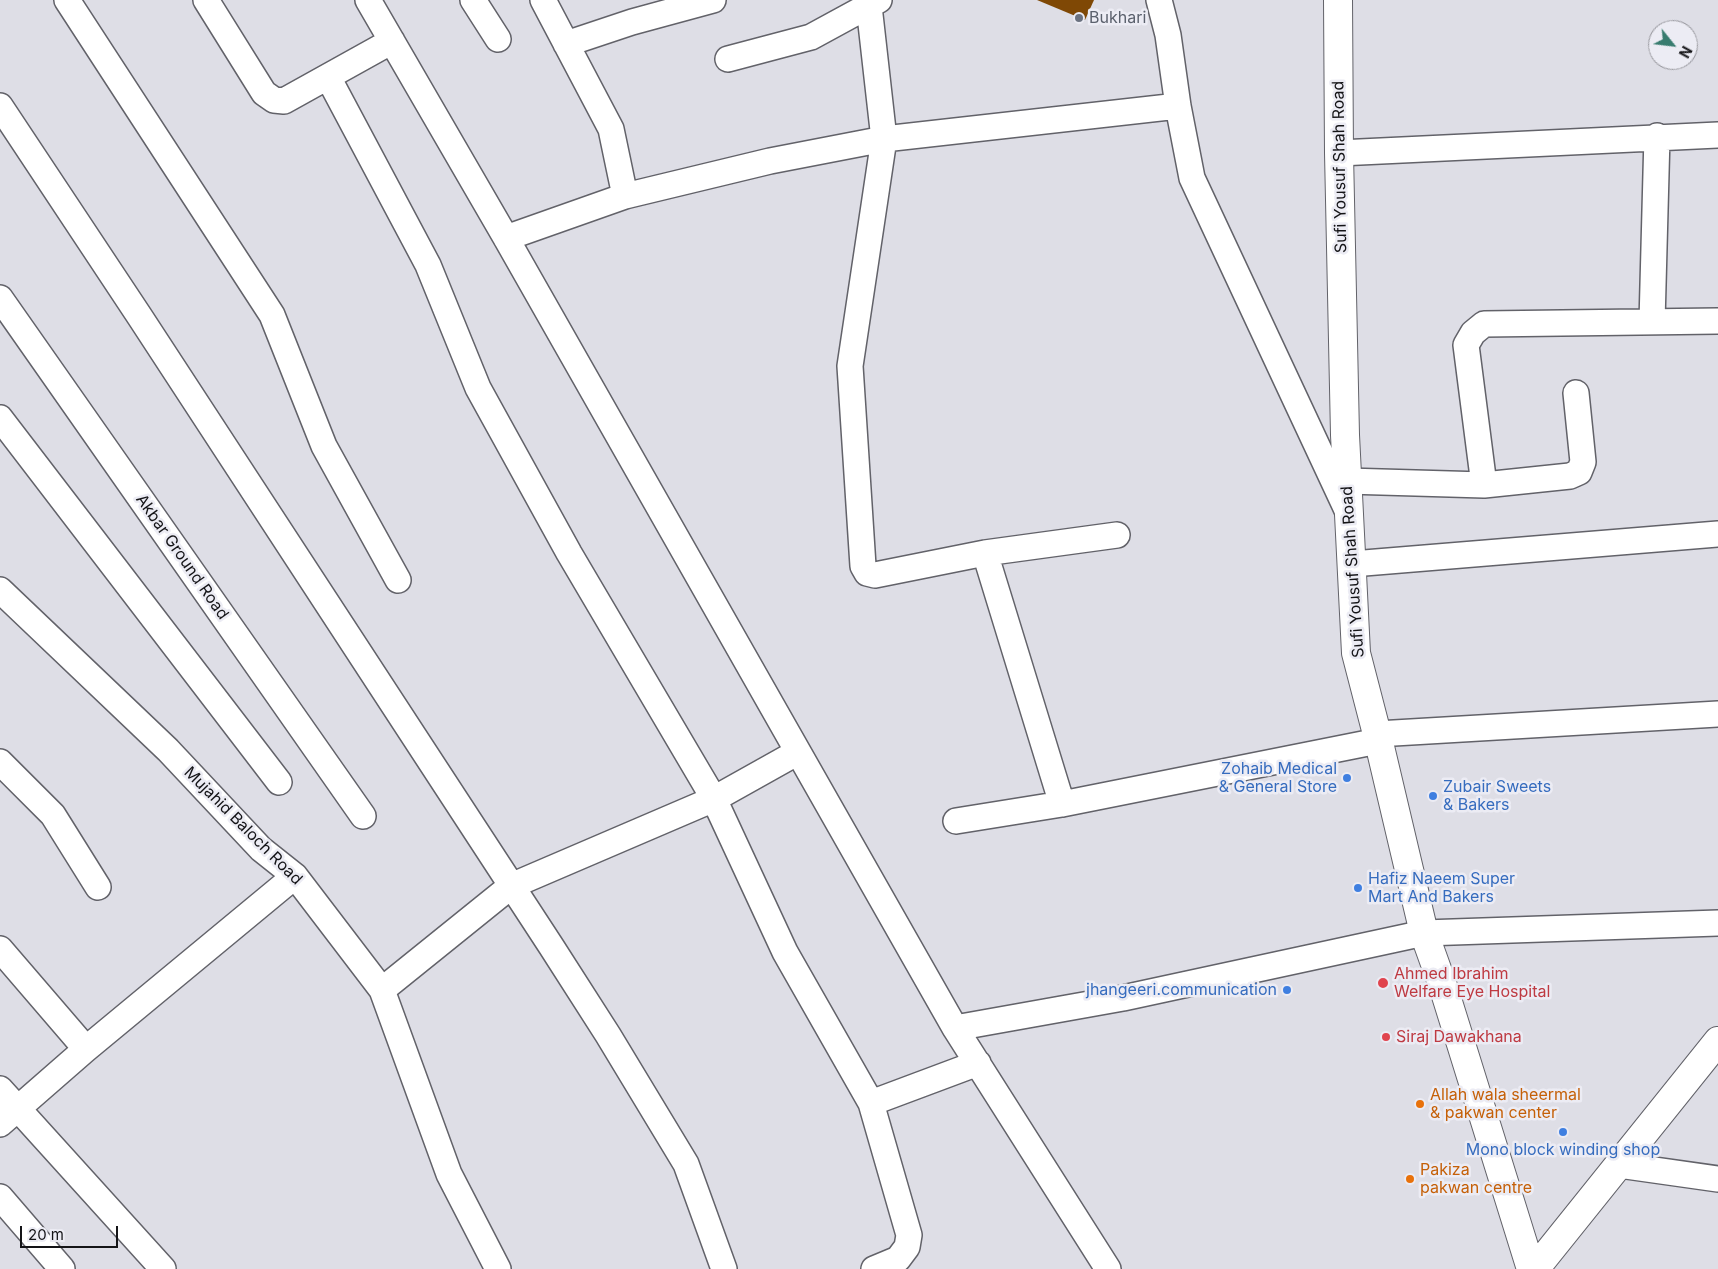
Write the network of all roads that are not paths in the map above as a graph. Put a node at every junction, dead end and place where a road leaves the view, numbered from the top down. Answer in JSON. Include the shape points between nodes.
{"nodes":[{"id":1,"x":67,"y":0,"type":"edge"},
{"id":2,"x":206,"y":0,"type":"edge"},
{"id":3,"x":368,"y":0,"type":"edge"},
{"id":4,"x":473,"y":0,"type":"edge"},
{"id":5,"x":543,"y":0,"type":"edge"},
{"id":6,"x":713,"y":0,"type":"edge"},
{"id":7,"x":1159,"y":0,"type":"edge"},
{"id":8,"x":1338,"y":0,"type":"edge"},
{"id":9,"x":874,"y":3,"type":"edge"},
{"id":10,"x":498,"y":39,"type":"dead end"},
{"id":11,"x":392,"y":41,"type":"junction"},
{"id":12,"x":566,"y":44,"type":"junction"},
{"id":13,"x":728,"y":59,"type":"dead end"},
{"id":14,"x":328,"y":77,"type":"junction"},
{"id":15,"x":0,"y":106,"type":"edge"},
{"id":16,"x":1178,"y":106,"type":"junction"},
{"id":17,"x":1718,"y":134,"type":"edge"},
{"id":18,"x":1657,"y":136,"type":"junction"},
{"id":19,"x":884,"y":139,"type":"junction"},
{"id":20,"x":1339,"y":152,"type":"junction"},
{"id":21,"x":625,"y":196,"type":"junction"},
{"id":22,"x":506,"y":238,"type":"junction"},
{"id":23,"x":0,"y":298,"type":"edge"},
{"id":24,"x":1718,"y":321,"type":"edge"},
{"id":25,"x":1652,"y":322,"type":"junction"},
{"id":26,"x":1576,"y":393,"type":"dead end"},
{"id":27,"x":0,"y":418,"type":"edge"},
{"id":28,"x":1347,"y":481,"type":"junction"},
{"id":29,"x":1484,"y":485,"type":"junction"},
{"id":30,"x":1349,"y":514,"type":"junction"},
{"id":31,"x":1718,"y":534,"type":"edge"},
{"id":32,"x":1117,"y":535,"type":"dead end"},
{"id":33,"x":985,"y":553,"type":"junction"},
{"id":34,"x":1352,"y":564,"type":"junction"},
{"id":35,"x":398,"y":580,"type":"dead end"},
{"id":36,"x":0,"y":590,"type":"edge"},
{"id":37,"x":1718,"y":714,"type":"edge"},
{"id":38,"x":1378,"y":738,"type":"junction"},
{"id":39,"x":798,"y":752,"type":"junction"},
{"id":40,"x":0,"y":762,"type":"edge"},
{"id":41,"x":279,"y":782,"type":"dead end"},
{"id":42,"x":714,"y":799,"type":"junction"},
{"id":43,"x":1062,"y":804,"type":"junction"},
{"id":44,"x":363,"y":816,"type":"dead end"},
{"id":45,"x":956,"y":821,"type":"dead end"},
{"id":46,"x":295,"y":876,"type":"junction"},
{"id":47,"x":511,"y":886,"type":"junction"},
{"id":48,"x":98,"y":887,"type":"dead end"},
{"id":49,"x":1718,"y":923,"type":"edge"},
{"id":50,"x":1424,"y":933,"type":"junction"},
{"id":51,"x":0,"y":949,"type":"edge"},
{"id":52,"x":382,"y":990,"type":"junction"},
{"id":53,"x":955,"y":1028,"type":"junction"},
{"id":54,"x":1718,"y":1041,"type":"edge"},
{"id":55,"x":86,"y":1049,"type":"junction"},
{"id":56,"x":978,"y":1063,"type":"junction"},
{"id":57,"x":0,"y":1089,"type":"edge"},
{"id":58,"x":871,"y":1103,"type":"junction"},
{"id":59,"x":8,"y":1116,"type":"edge"},
{"id":60,"x":1619,"y":1165,"type":"junction"},
{"id":61,"x":1718,"y":1179,"type":"edge"},
{"id":62,"x":0,"y":1197,"type":"edge"},
{"id":63,"x":62,"y":1269,"type":"edge"},
{"id":64,"x":163,"y":1269,"type":"edge"},
{"id":65,"x":498,"y":1269,"type":"edge"},
{"id":66,"x":724,"y":1269,"type":"edge"},
{"id":67,"x":874,"y":1269,"type":"edge"},
{"id":68,"x":1108,"y":1269,"type":"edge"},
{"id":69,"x":1531,"y":1269,"type":"edge"},
{"id":70,"x":1535,"y":1269,"type":"edge"}],
"edges":[{"from":1,"to":35,"type":"street","via":[[272,316],[324,446]]},
{"from":2,"to":14,"type":"street","via":[[264,93],[274,100],[284,101]]},
{"from":3,"to":11,"type":"street"},
{"from":4,"to":10,"type":"street"},
{"from":5,"to":12,"type":"street"},
{"from":6,"to":12,"type":"street"},
{"from":7,"to":16,"type":"street","via":[[1168,35]]},
{"from":8,"to":20,"type":"main road","name":"Sufi Yousuf Shah Road"},
{"from":9,"to":13,"type":"street","via":[[811,37]]},
{"from":9,"to":19,"type":"street"},
{"from":11,"to":14,"type":"street"},
{"from":11,"to":22,"type":"street"},
{"from":12,"to":21,"type":"street","via":[[611,129]]},
{"from":14,"to":42,"type":"street","via":[[428,265],[478,388],[569,553]]},
{"from":15,"to":47,"type":"street"},
{"from":16,"to":19,"type":"street"},
{"from":16,"to":30,"type":"street","via":[[1192,178]]},
{"from":17,"to":18,"type":"street"},
{"from":18,"to":20,"type":"street"},
{"from":18,"to":25,"type":"street"},
{"from":19,"to":21,"type":"street","via":[[770,161]]},
{"from":19,"to":33,"type":"street","via":[[850,366],[863,566],[867,573],[875,575]]},
{"from":20,"to":28,"type":"main road","name":"Sufi Yousuf Shah Road"},
{"from":21,"to":22,"type":"street"},
{"from":22,"to":39,"type":"street"},
{"from":23,"to":44,"type":"street","name":"Akbar Ground Road"},
{"from":24,"to":25,"type":"street"},
{"from":25,"to":29,"type":"street","via":[[1484,324],[1473,333],[1466,345]]},
{"from":26,"to":29,"type":"street","via":[[1583,462],[1579,472],[1570,476]]},
{"from":27,"to":41,"type":"street"},
{"from":28,"to":29,"type":"street"},
{"from":28,"to":30,"type":"main road","name":"Sufi Yousuf Shah Road"},
{"from":30,"to":34,"type":"main road","name":"Sufi Yousuf Shah Road"},
{"from":31,"to":34,"type":"street"},
{"from":32,"to":33,"type":"street"},
{"from":33,"to":43,"type":"street"},
{"from":34,"to":38,"type":"main road","name":"Sufi Yousuf Shah Road","via":[[1356,653]]},
{"from":36,"to":46,"type":"street","name":"Mujahid Baloch Road","via":[[168,750],[261,849]]},
{"from":37,"to":38,"type":"street"},
{"from":38,"to":43,"type":"street"},
{"from":38,"to":50,"type":"main road","name":"Sufi Yousuf Shah Road"},
{"from":39,"to":42,"type":"street"},
{"from":39,"to":53,"type":"street"},
{"from":40,"to":48,"type":"street","via":[[53,815]]},
{"from":42,"to":47,"type":"street"},
{"from":42,"to":58,"type":"street","via":[[785,952]]},
{"from":43,"to":45,"type":"street"},
{"from":46,"to":52,"type":"street","name":"Mujahid Baloch Road"},
{"from":46,"to":55,"type":"street"},
{"from":47,"to":52,"type":"street"},
{"from":47,"to":66,"type":"street","via":[[686,1164]]},
{"from":49,"to":50,"type":"street"},
{"from":50,"to":53,"type":"street","via":[[1123,998]]},
{"from":50,"to":69,"type":"main road","name":"Sufi Yousuf Shah Road"},
{"from":51,"to":55,"type":"street"},
{"from":52,"to":65,"type":"street","name":"Mujahid Baloch Road","via":[[449,1174]]},
{"from":53,"to":56,"type":"street"},
{"from":54,"to":60,"type":"main road"},
{"from":55,"to":59,"type":"street"},
{"from":56,"to":58,"type":"street"},
{"from":56,"to":68,"type":"street"},
{"from":57,"to":59,"type":"street"},
{"from":58,"to":67,"type":"street","via":[[909,1235],[907,1247],[898,1259]]},
{"from":59,"to":64,"type":"street"},
{"from":60,"to":61,"type":"street"},
{"from":60,"to":70,"type":"main road"},
{"from":62,"to":63,"type":"street"}]}
